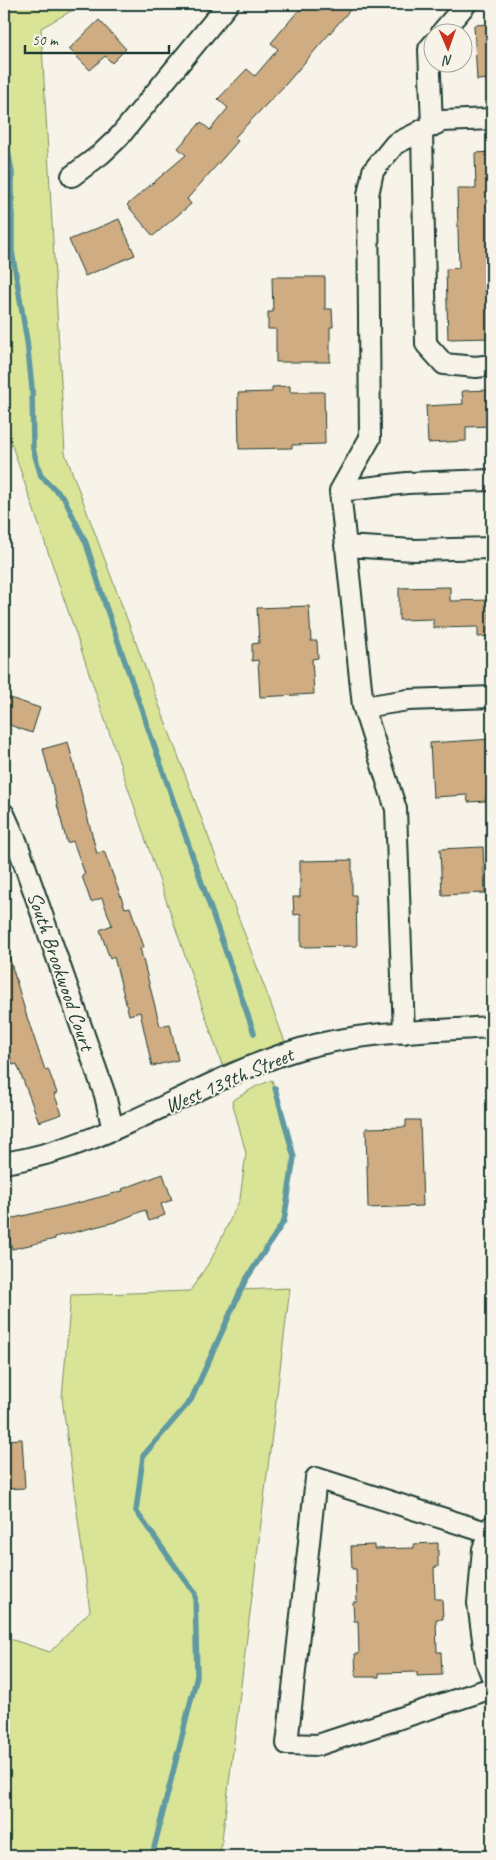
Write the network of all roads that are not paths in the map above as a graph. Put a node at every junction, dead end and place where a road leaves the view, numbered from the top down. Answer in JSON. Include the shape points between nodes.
{"nodes":[{"id":1,"x":228,"y":4,"type":"edge"},
{"id":2,"x":466,"y":4,"type":"edge"},
{"id":3,"x":451,"y":22,"type":"edge"},
{"id":4,"x":428,"y":72,"type":"edge"},
{"id":5,"x":492,"y":119,"type":"edge"},
{"id":6,"x":427,"y":128,"type":"junction"},
{"id":7,"x":72,"y":176,"type":"dead end"},
{"id":8,"x":492,"y":365,"type":"edge"},
{"id":9,"x":492,"y":480,"type":"edge"},
{"id":10,"x":340,"y":491,"type":"junction"},
{"id":11,"x":345,"y":546,"type":"junction"},
{"id":12,"x":492,"y":548,"type":"edge"},
{"id":13,"x":492,"y":697,"type":"edge"},
{"id":14,"x":364,"y":707,"type":"junction"},
{"id":15,"x":4,"y":814,"type":"edge"},
{"id":16,"x":492,"y":1027,"type":"edge"},
{"id":17,"x":404,"y":1033,"type":"junction"},
{"id":18,"x":113,"y":1130,"type":"junction"},
{"id":19,"x":4,"y":1164,"type":"edge"},
{"id":20,"x":491,"y":1529,"type":"edge"},
{"id":21,"x":492,"y":1678,"type":"edge"},
{"id":22,"x":492,"y":1688,"type":"edge"}],
"edges":[{"from":1,"to":7,"type":"street","via":[[118,137],[102,154]]},
{"from":2,"to":3,"type":"street"},
{"from":4,"to":6,"type":"street"},
{"from":5,"to":6,"type":"street","via":[[442,121]]},
{"from":6,"to":8,"type":"street","via":[[426,344],[444,364]]},
{"from":6,"to":10,"type":"street","via":[[395,144],[373,171],[368,195],[370,438]]},
{"from":9,"to":10,"type":"street","via":[[407,483]]},
{"from":10,"to":11,"type":"street"},
{"from":11,"to":12,"type":"street","via":[[414,550]]},
{"from":11,"to":14,"type":"street"},
{"from":13,"to":14,"type":"street","via":[[408,700]]},
{"from":14,"to":17,"type":"street","via":[[396,809]]},
{"from":15,"to":18,"type":"street","name":"South Brookwood Court","via":[[102,1086]]},
{"from":16,"to":17,"type":"street","name":"West 139th Street"},
{"from":17,"to":18,"type":"street","name":"West 139th Street","via":[[357,1037],[300,1049],[244,1070]]},
{"from":18,"to":19,"type":"street","name":"West 139th Street","via":[[60,1150]]},
{"from":20,"to":21,"type":"street","via":[[483,1549],[478,1603],[486,1661]]},
{"from":20,"to":22,"type":"street","via":[[316,1478],[287,1744],[318,1745]]}]}
